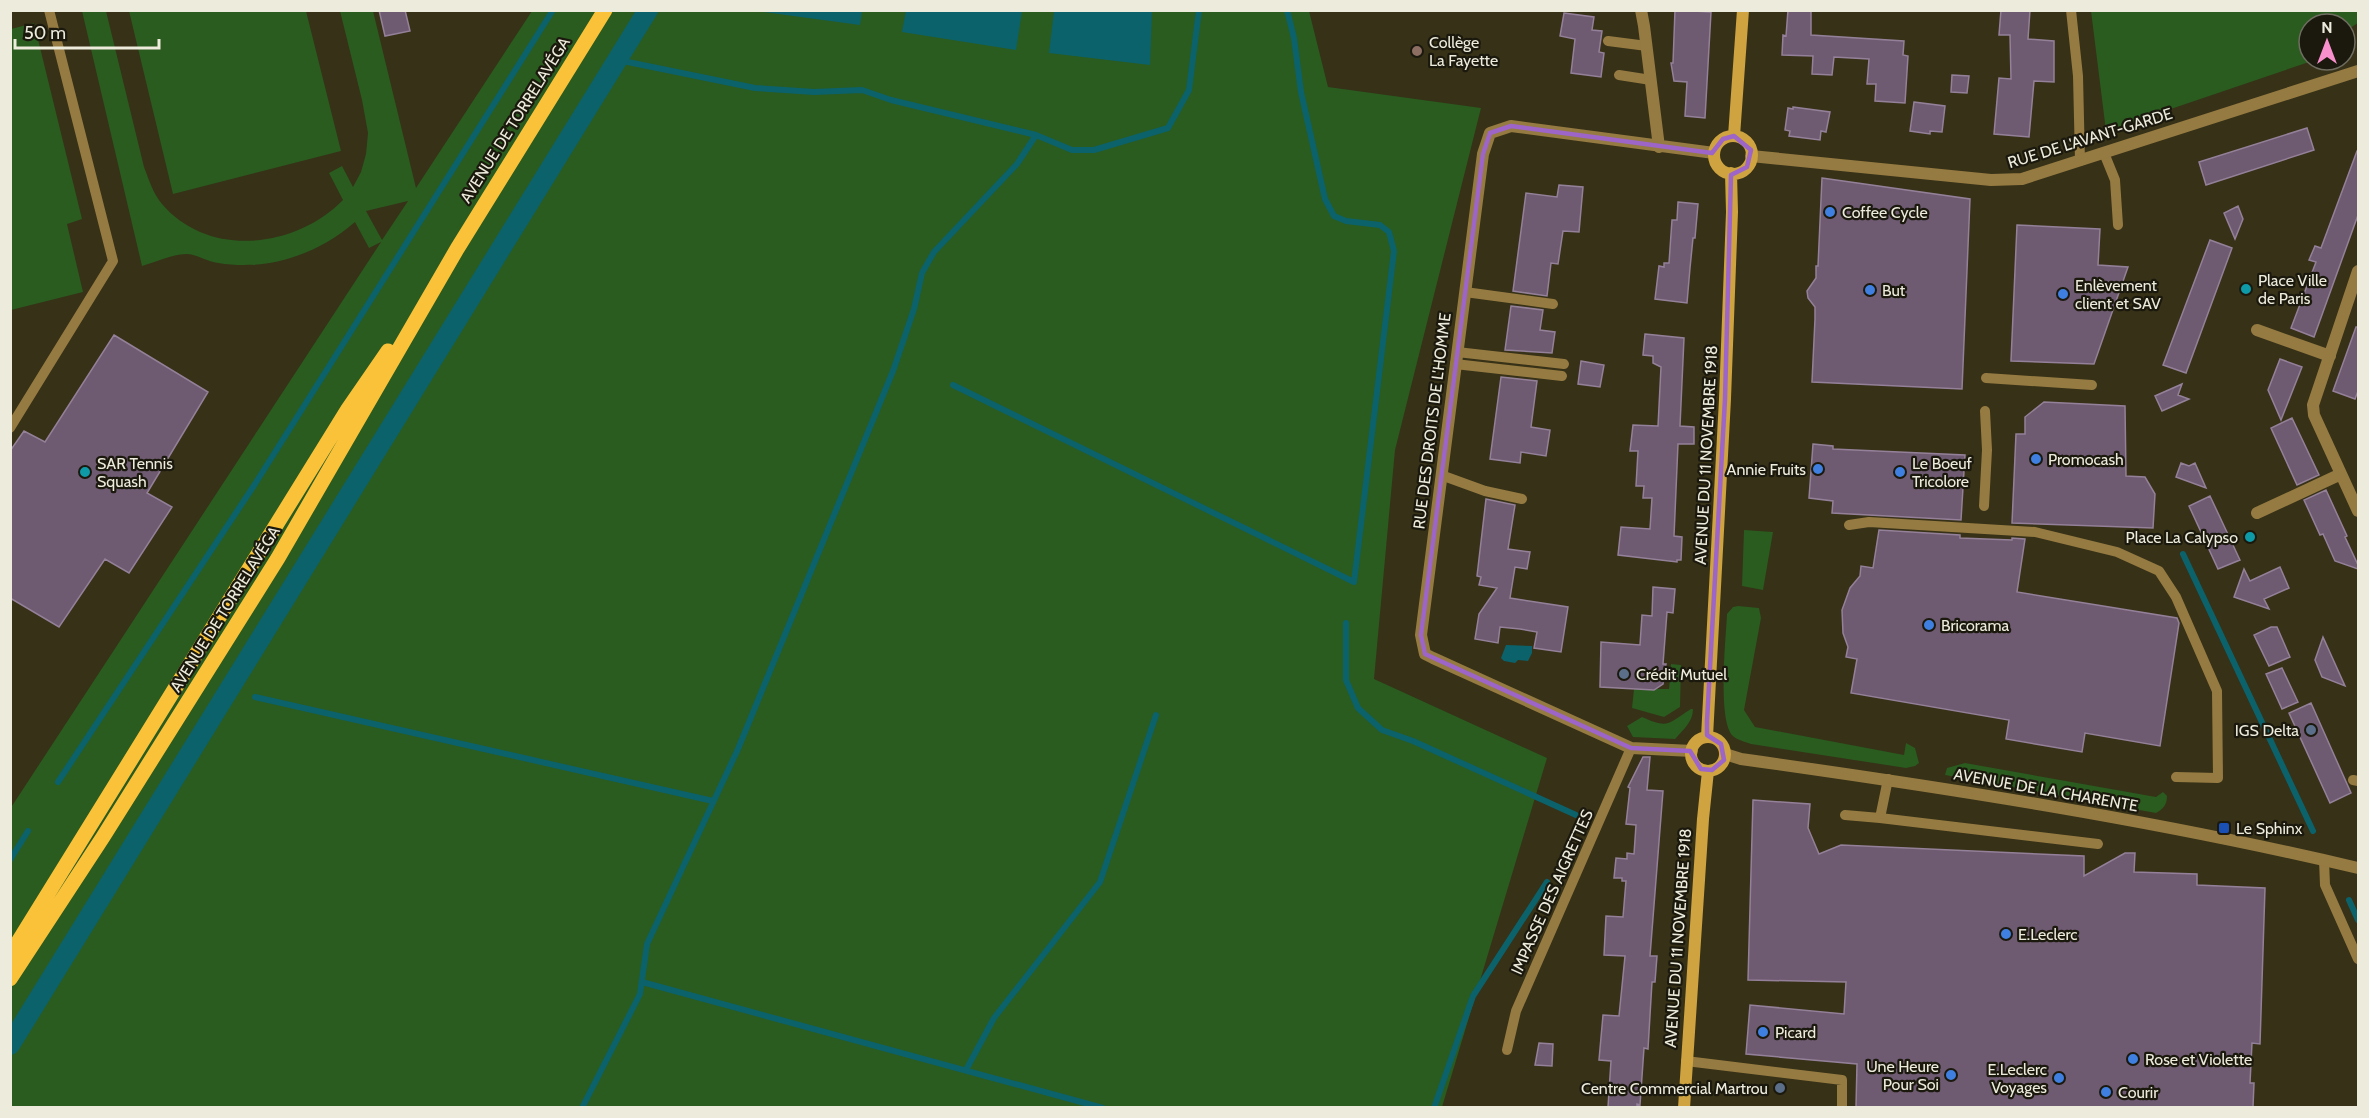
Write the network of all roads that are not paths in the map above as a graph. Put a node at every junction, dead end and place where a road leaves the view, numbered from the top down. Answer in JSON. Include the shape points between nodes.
{"nodes":[{"id":1,"x":49,"y":10,"type":"edge"},
{"id":2,"x":604,"y":10,"type":"edge"},
{"id":3,"x":1641,"y":10,"type":"edge"},
{"id":4,"x":1743,"y":10,"type":"edge"},
{"id":5,"x":2071,"y":10,"type":"edge"},
{"id":6,"x":1608,"y":41,"type":"dead end"},
{"id":7,"x":1647,"y":46,"type":"junction"},
{"id":8,"x":2358,"y":70,"type":"edge"},
{"id":9,"x":1619,"y":75,"type":"dead end"},
{"id":10,"x":1651,"y":80,"type":"junction"},
{"id":11,"x":1734,"y":136,"type":"junction"},
{"id":12,"x":1659,"y":147,"type":"junction"},
{"id":13,"x":1714,"y":153,"type":"junction"},
{"id":14,"x":2104,"y":153,"type":"junction"},
{"id":15,"x":1751,"y":156,"type":"junction"},
{"id":16,"x":2080,"y":161,"type":"junction"},
{"id":17,"x":1731,"y":173,"type":"junction"},
{"id":18,"x":2118,"y":225,"type":"dead end"},
{"id":19,"x":457,"y":249,"type":"junction"},
{"id":20,"x":2358,"y":271,"type":"edge"},
{"id":21,"x":1465,"y":292,"type":"junction"},
{"id":22,"x":2354,"y":295,"type":"edge"},
{"id":23,"x":1553,"y":304,"type":"dead end"},
{"id":24,"x":2257,"y":330,"type":"dead end"},
{"id":25,"x":2330,"y":356,"type":"junction"},
{"id":26,"x":1456,"y":358,"type":"junction"},
{"id":27,"x":1563,"y":370,"type":"dead end"},
{"id":28,"x":1986,"y":378,"type":"dead end"},
{"id":29,"x":2092,"y":385,"type":"dead end"},
{"id":30,"x":1985,"y":411,"type":"dead end"},
{"id":31,"x":10,"y":428,"type":"edge"},
{"id":32,"x":2340,"y":474,"type":"junction"},
{"id":33,"x":1441,"y":475,"type":"junction"},
{"id":34,"x":1522,"y":499,"type":"dead end"},
{"id":35,"x":1984,"y":506,"type":"dead end"},
{"id":36,"x":2358,"y":511,"type":"edge"},
{"id":37,"x":2257,"y":513,"type":"dead end"},
{"id":38,"x":1849,"y":525,"type":"dead end"},
{"id":39,"x":1707,"y":737,"type":"junction"},
{"id":40,"x":1631,"y":748,"type":"junction"},
{"id":41,"x":1692,"y":751,"type":"junction"},
{"id":42,"x":1725,"y":754,"type":"junction"},
{"id":43,"x":1708,"y":771,"type":"junction"},
{"id":44,"x":2176,"y":777,"type":"dead end"},
{"id":45,"x":1888,"y":779,"type":"junction"},
{"id":46,"x":1845,"y":815,"type":"dead end"},
{"id":47,"x":1880,"y":818,"type":"junction"},
{"id":48,"x":2098,"y":844,"type":"dead end"},
{"id":49,"x":2324,"y":860,"type":"junction"},
{"id":50,"x":2358,"y":868,"type":"edge"},
{"id":51,"x":10,"y":955,"type":"edge"},
{"id":52,"x":2358,"y":959,"type":"edge"},
{"id":53,"x":10,"y":979,"type":"edge"},
{"id":54,"x":1507,"y":1050,"type":"dead end"},
{"id":55,"x":1686,"y":1061,"type":"junction"},
{"id":56,"x":1684,"y":1107,"type":"edge"},
{"id":57,"x":1842,"y":1107,"type":"edge"}],
"edges":[{"from":1,"to":31,"type":"lane","via":[[113,261]]},
{"from":2,"to":19,"type":"main road","name":"AVENUE DE TORRELAVÉGA"},
{"from":3,"to":7,"type":"street"},
{"from":4,"to":11,"type":"main road"},
{"from":5,"to":16,"type":"lane","via":[[2078,76]]},
{"from":6,"to":7,"type":"lane"},
{"from":7,"to":10,"type":"street"},
{"from":8,"to":14,"type":"street","name":"RUE DE L'AVANT-GARDE"},
{"from":9,"to":10,"type":"lane"},
{"from":10,"to":12,"type":"street"},
{"from":11,"to":13,"type":"main road","via":[[1719,142]]},
{"from":11,"to":15,"type":"main road","via":[[1745,140]]},
{"from":12,"to":13,"type":"street","name":"RUE DES DROITS DE L'HOMME"},
{"from":12,"to":21,"type":"street","name":"RUE DES DROITS DE L'HOMME","via":[[1511,126],[1490,133],[1483,154]]},
{"from":13,"to":17,"type":"main road","via":[[1719,167]]},
{"from":14,"to":16,"type":"street","name":"RUE DE L'AVANT-GARDE"},
{"from":14,"to":18,"type":"lane","via":[[2115,180]]},
{"from":15,"to":16,"type":"street","name":"RUE DE L'AVANT-GARDE","via":[[1991,180],[2022,179]]},
{"from":15,"to":17,"type":"main road","via":[[1747,167]]},
{"from":17,"to":39,"type":"main road","name":"AVENUE DU 11 NOVEMBRE 1918","via":[[1725,399]]},
{"from":19,"to":51,"type":"main road","name":"AVENUE DE TORRELAVÉGA","via":[[342,419]]},
{"from":19,"to":53,"type":"main road","name":"AVENUE DE TORRELAVÉGA","via":[[278,558]]},
{"from":20,"to":22,"type":"street"},
{"from":21,"to":23,"type":"lane"},
{"from":21,"to":26,"type":"street","name":"RUE DES DROITS DE L'HOMME"},
{"from":22,"to":25,"type":"street"},
{"from":24,"to":25,"type":"street"},
{"from":25,"to":32,"type":"street","via":[[2313,405]]},
{"from":26,"to":27,"type":"lane"},
{"from":26,"to":33,"type":"street","name":"RUE DES DROITS DE L'HOMME"},
{"from":28,"to":29,"type":"lane"},
{"from":30,"to":35,"type":"lane"},
{"from":32,"to":36,"type":"street"},
{"from":32,"to":37,"type":"street"},
{"from":33,"to":34,"type":"lane"},
{"from":33,"to":40,"type":"street","name":"RUE DES DROITS DE L'HOMME","via":[[1420,635],[1425,654]]},
{"from":38,"to":44,"type":"lane","via":[[1869,522],[2035,532],[2117,552],[2158,571],[2176,597],[2217,691],[2218,778]]},
{"from":39,"to":41,"type":"main road","via":[[1697,742]]},
{"from":39,"to":42,"type":"main road","via":[[1722,744]]},
{"from":40,"to":41,"type":"street","name":"RUE DES DROITS DE L'HOMME"},
{"from":40,"to":54,"type":"lane","name":"IMPASSE DES AIGRETTES","via":[[1516,1011]]},
{"from":41,"to":43,"type":"main road","via":[[1696,766]]},
{"from":42,"to":43,"type":"main road","via":[[1722,764]]},
{"from":42,"to":45,"type":"street","name":"AVENUE DE LA CHARENTE"},
{"from":43,"to":55,"type":"main road","name":"AVENUE DU 11 NOVEMBRE 1918"},
{"from":45,"to":47,"type":"lane"},
{"from":45,"to":49,"type":"street","name":"AVENUE DE LA CHARENTE"},
{"from":46,"to":47,"type":"lane"},
{"from":47,"to":48,"type":"lane"},
{"from":49,"to":50,"type":"street","name":"AVENUE DE LA CHARENTE"},
{"from":49,"to":52,"type":"lane","via":[[2325,885]]},
{"from":55,"to":56,"type":"main road","name":"AVENUE DU 11 NOVEMBRE 1918"},
{"from":55,"to":57,"type":"lane","via":[[1842,1080]]}]}
